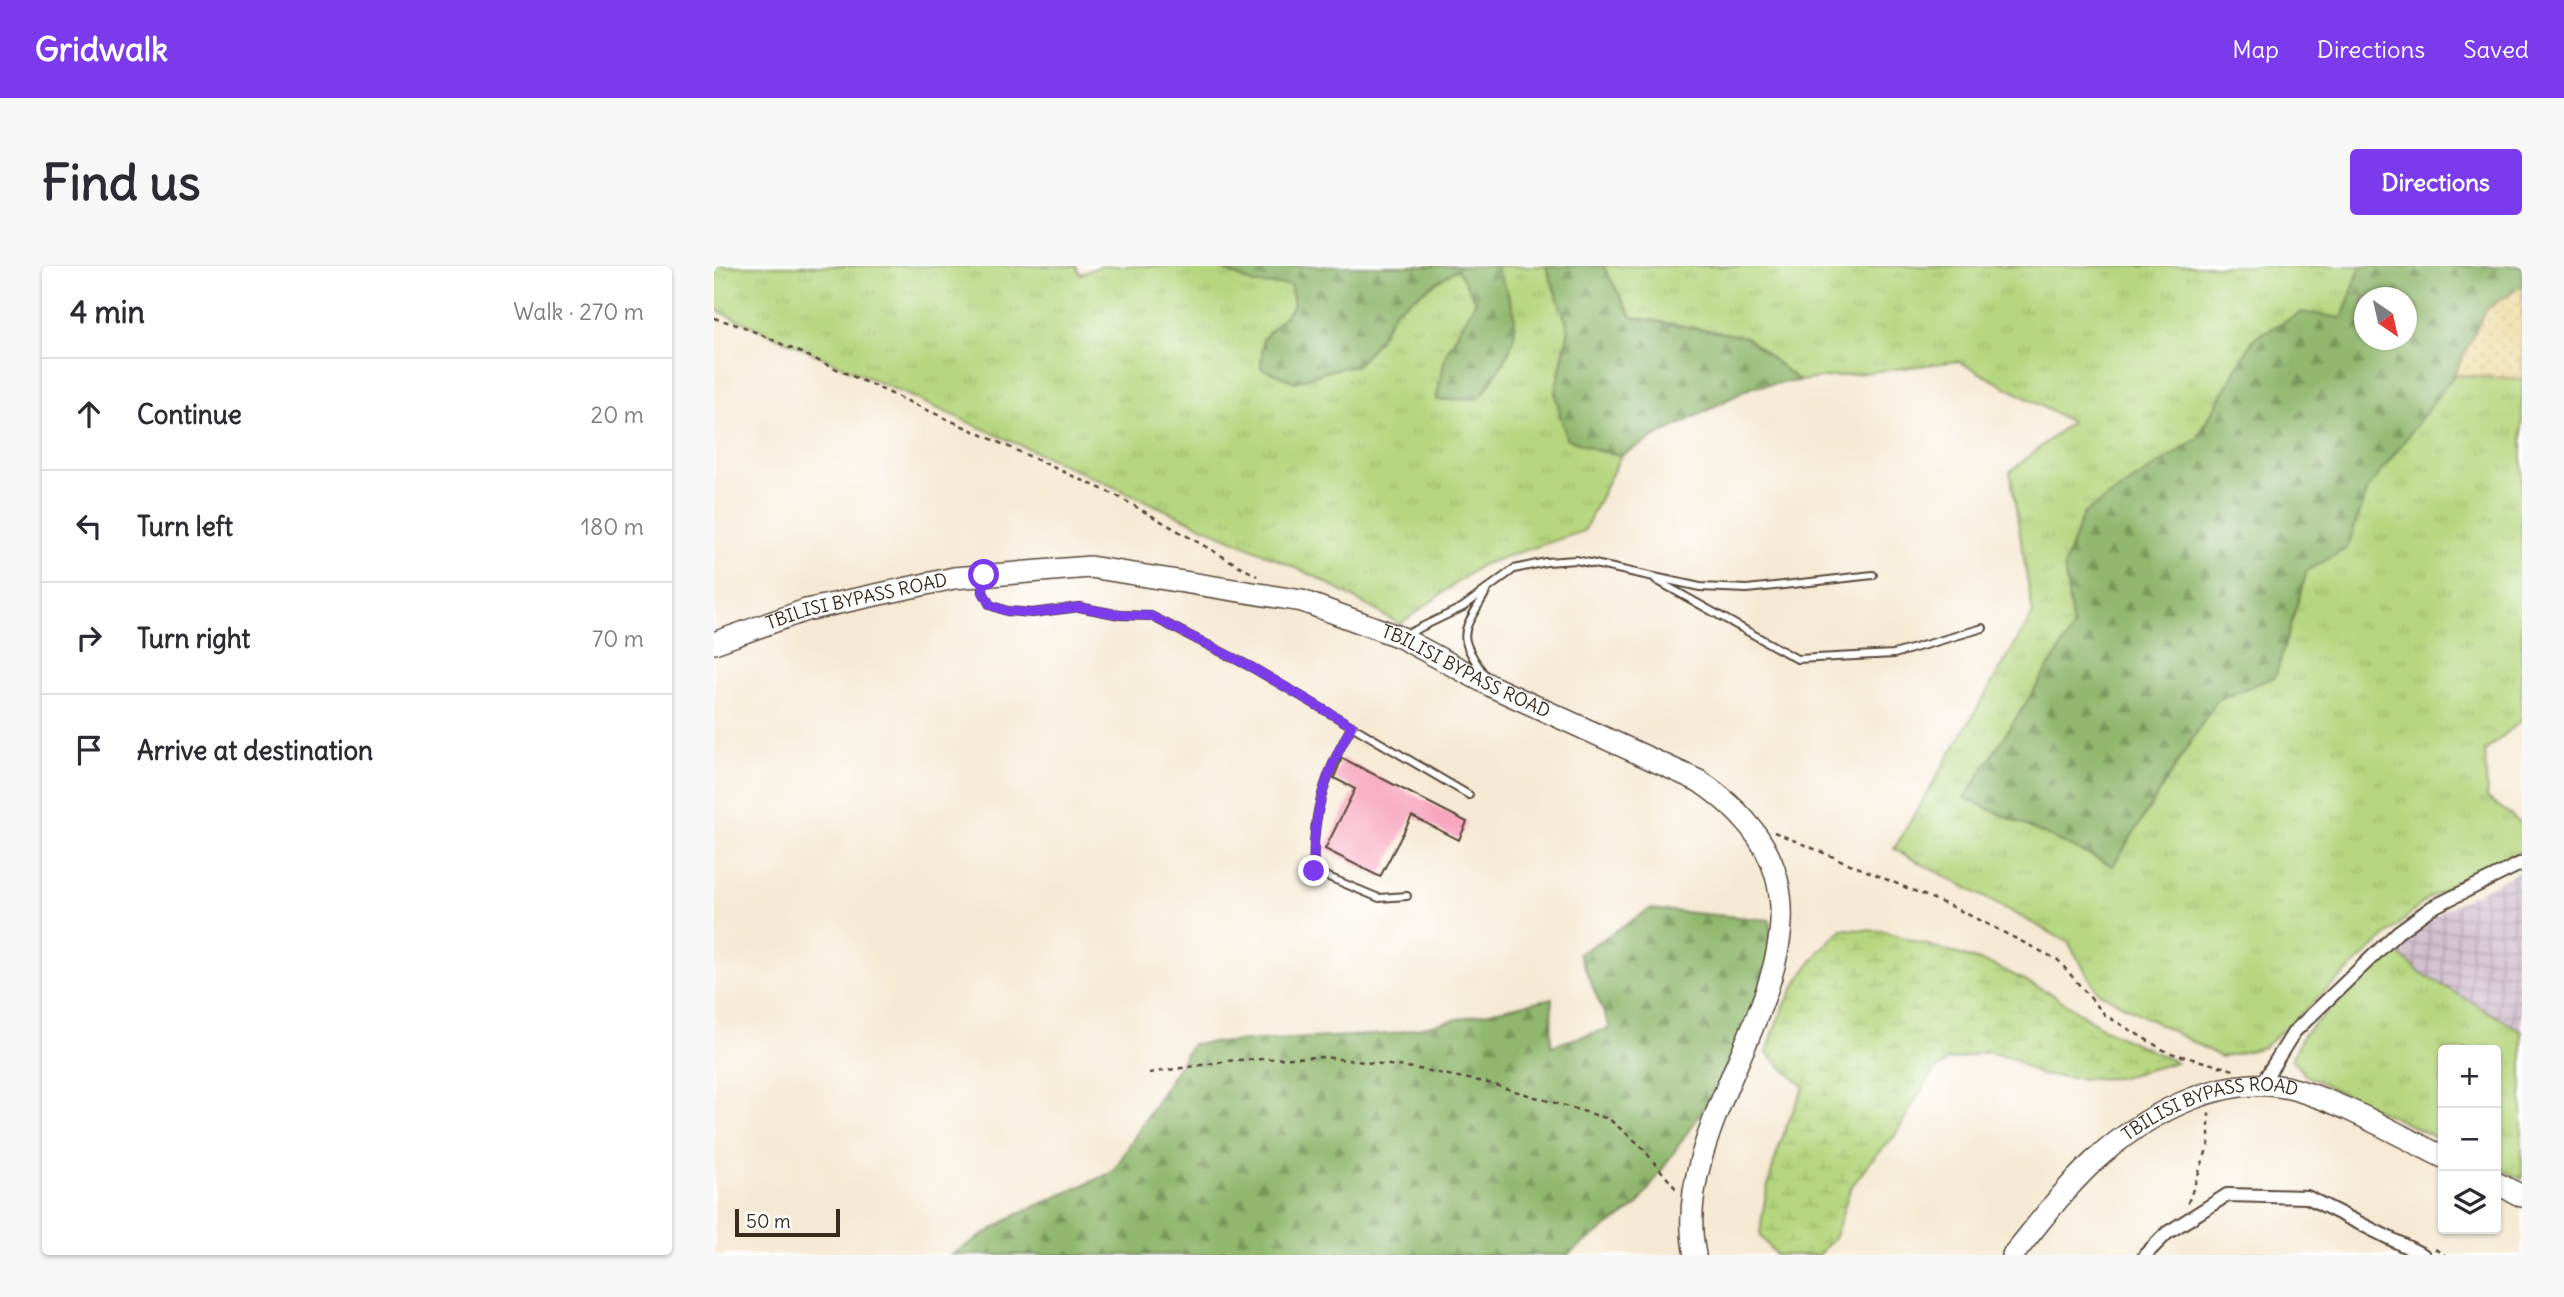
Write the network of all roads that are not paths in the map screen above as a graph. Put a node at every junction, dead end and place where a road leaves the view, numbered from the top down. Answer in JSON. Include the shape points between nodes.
{"nodes":[{"id":1,"x":1514,"y":569,"type":"junction"},
{"id":2,"x":984,"y":575,"type":"junction"},
{"id":3,"x":1647,"y":575,"type":"junction"},
{"id":4,"x":1873,"y":575,"type":"dead end"},
{"id":5,"x":1983,"y":628,"type":"dead end"},
{"id":6,"x":1400,"y":638,"type":"junction"},
{"id":7,"x":714,"y":643,"type":"edge"},
{"id":8,"x":1493,"y":687,"type":"junction"},
{"id":9,"x":1352,"y":726,"type":"junction"},
{"id":10,"x":1469,"y":795,"type":"dead end"},
{"id":11,"x":2522,"y":863,"type":"edge"},
{"id":12,"x":1407,"y":896,"type":"dead end"},
{"id":13,"x":2261,"y":1085,"type":"junction"},
{"id":14,"x":2438,"y":1155,"type":"edge"},
{"id":15,"x":2501,"y":1186,"type":"edge"},
{"id":16,"x":2522,"y":1196,"type":"edge"},
{"id":17,"x":1695,"y":1255,"type":"edge"},
{"id":18,"x":2013,"y":1255,"type":"edge"},
{"id":19,"x":2146,"y":1255,"type":"edge"},
{"id":20,"x":2423,"y":1255,"type":"edge"}],
"edges":[{"from":1,"to":3,"type":"lane","via":[[1576,560]]},
{"from":1,"to":6,"type":"lane","via":[[1463,607]]},
{"from":1,"to":8,"type":"lane","via":[[1487,590],[1465,624],[1468,651]]},
{"from":2,"to":6,"type":"highway","name":"TBILISI BYPASS ROAD","via":[[1090,567],[1302,601]]},
{"from":2,"to":7,"type":"highway","name":"TBILISI BYPASS ROAD","via":[[806,610]]},
{"from":2,"to":9,"type":"lane","via":[[983,592],[990,605],[1032,613],[1079,607],[1151,616]]},
{"from":3,"to":4,"type":"lane","via":[[1700,587],[1747,589]]},
{"from":3,"to":5,"type":"lane","via":[[1797,659],[1894,654]]},
{"from":6,"to":8,"type":"highway","name":"TBILISI BYPASS ROAD"},
{"from":8,"to":17,"type":"highway","name":"TBILISI BYPASS ROAD","via":[[1699,781],[1728,800],[1766,846],[1781,901],[1780,930],[1766,995],[1700,1162],[1690,1206]]},
{"from":9,"to":10,"type":"lane"},
{"from":9,"to":12,"type":"lane","via":[[1329,766],[1312,837],[1314,871],[1379,898]]},
{"from":11,"to":13,"type":"street","via":[[2431,908],[2398,932],[2294,1032]]},
{"from":13,"to":14,"type":"highway","name":"TBILISI BYPASS ROAD","via":[[2296,1089],[2333,1103]]},
{"from":13,"to":18,"type":"highway","name":"TBILISI BYPASS ROAD","via":[[2216,1091],[2174,1106],[2101,1155]]},
{"from":15,"to":16,"type":"highway"},
{"from":19,"to":20,"type":"street","via":[[2179,1226],[2227,1195],[2307,1197]]}]}
